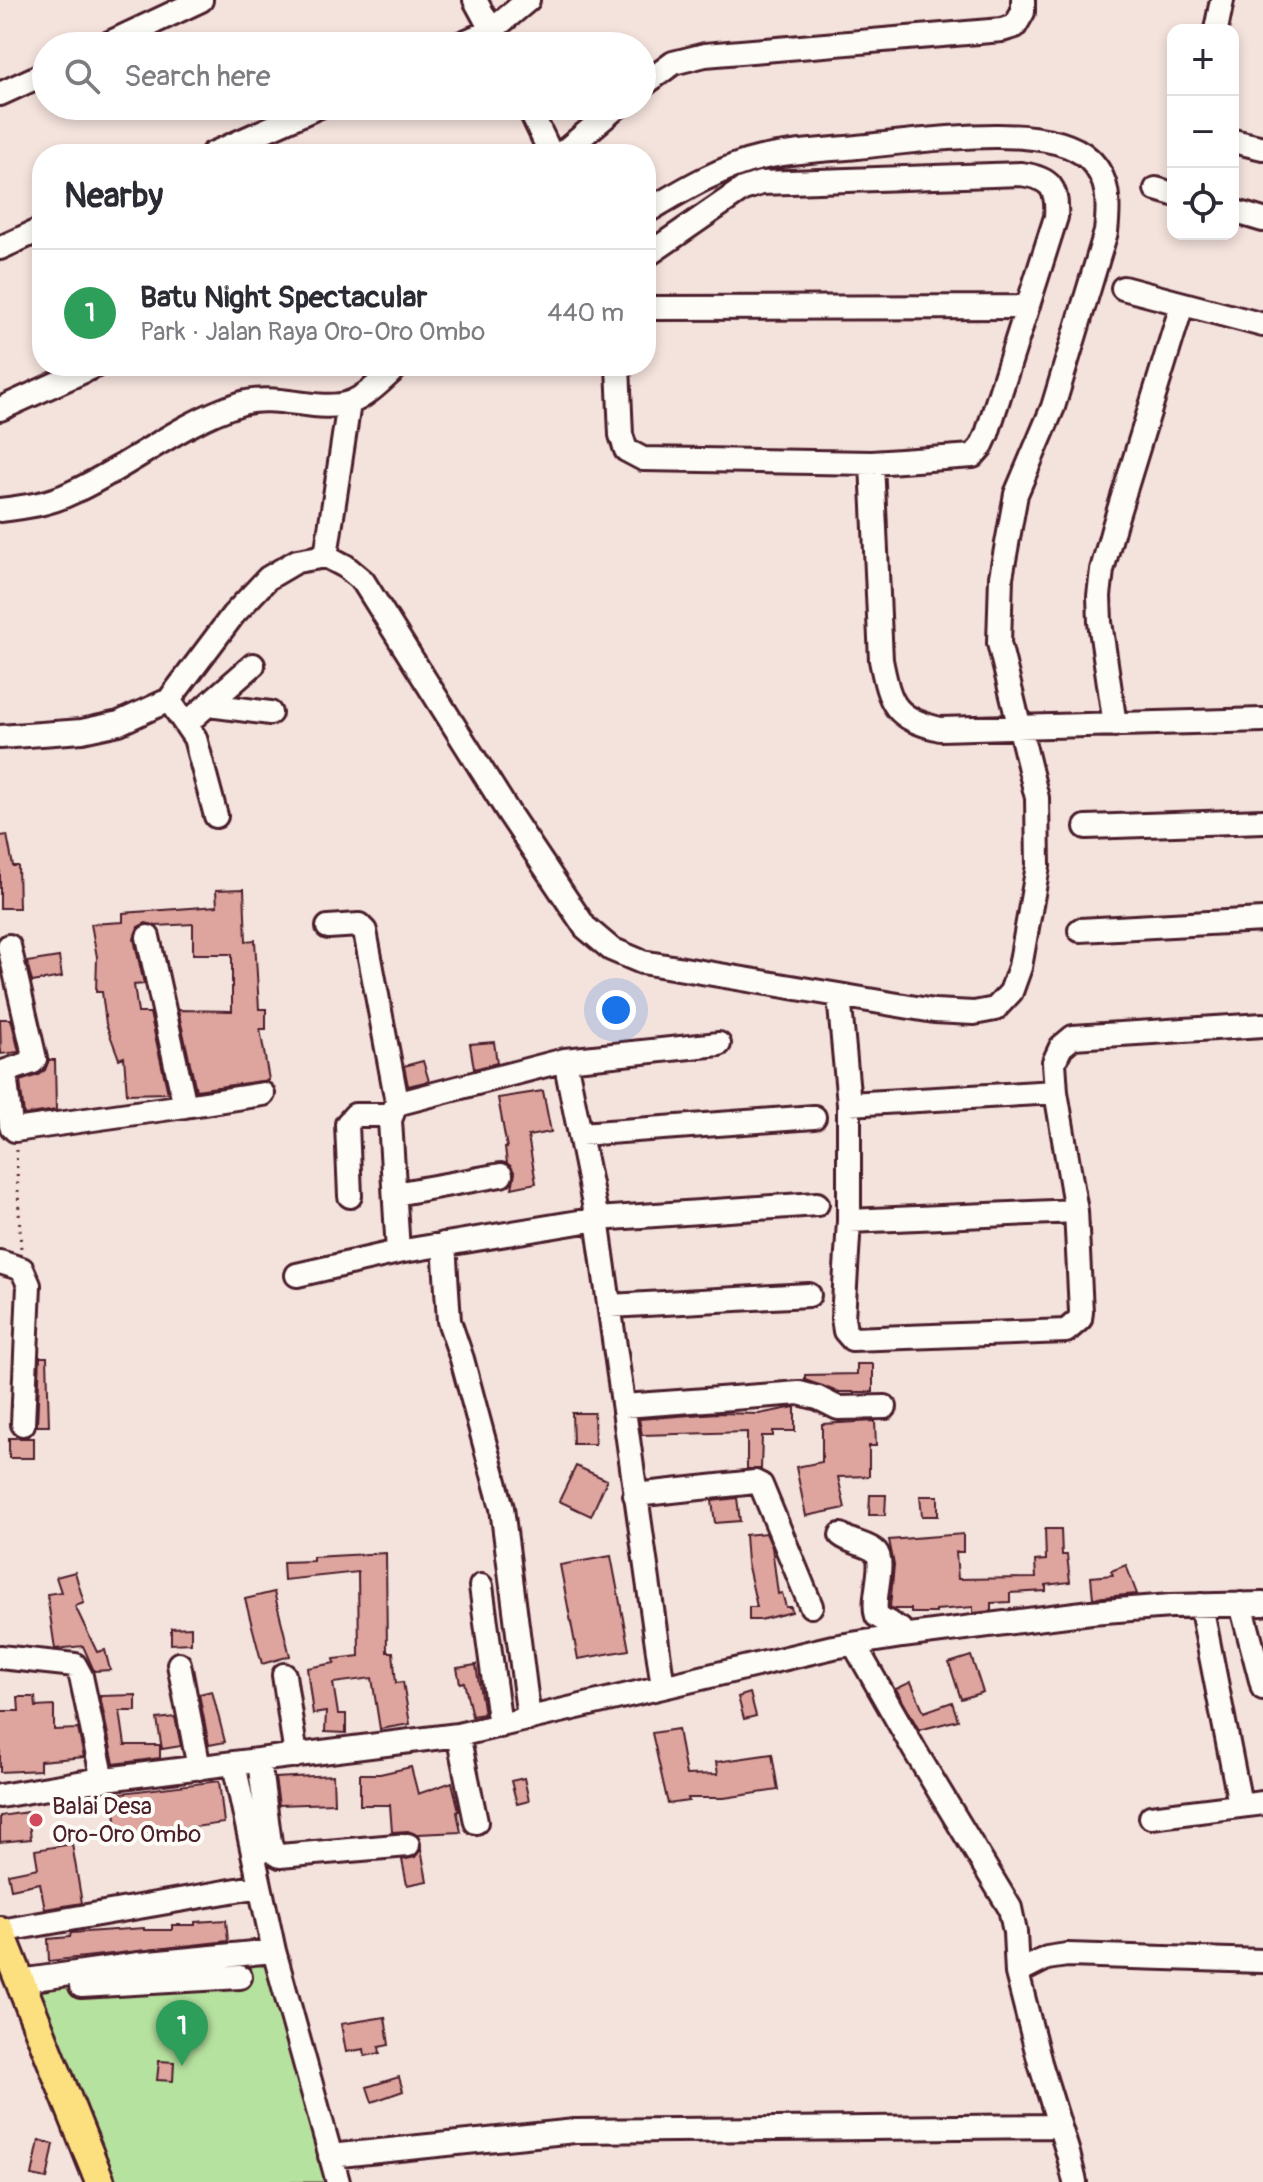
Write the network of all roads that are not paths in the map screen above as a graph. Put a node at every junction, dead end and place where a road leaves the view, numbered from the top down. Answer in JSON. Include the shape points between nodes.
{"nodes":[{"id":1,"x":201,"y":0,"type":"edge"},
{"id":2,"x":475,"y":0,"type":"edge"},
{"id":3,"x":528,"y":0,"type":"edge"},
{"id":4,"x":1023,"y":0,"type":"edge"},
{"id":5,"x":1222,"y":0,"type":"edge"},
{"id":6,"x":1217,"y":24,"type":"edge"},
{"id":7,"x":133,"y":32,"type":"edge"},
{"id":8,"x":493,"y":32,"type":"edge"},
{"id":9,"x":501,"y":32,"type":"edge"},
{"id":10,"x":656,"y":76,"type":"edge"},
{"id":11,"x":32,"y":79,"type":"edge"},
{"id":12,"x":0,"y":94,"type":"edge"},
{"id":13,"x":288,"y":120,"type":"edge"},
{"id":14,"x":535,"y":120,"type":"edge"},
{"id":15,"x":601,"y":120,"type":"edge"},
{"id":16,"x":1239,"y":142,"type":"edge"},
{"id":17,"x":234,"y":144,"type":"edge"},
{"id":18,"x":546,"y":144,"type":"edge"},
{"id":19,"x":573,"y":144,"type":"edge"},
{"id":20,"x":1263,"y":148,"type":"edge"},
{"id":21,"x":656,"y":207,"type":"edge"},
{"id":22,"x":1239,"y":213,"type":"edge"},
{"id":23,"x":1263,"y":220,"type":"edge"},
{"id":24,"x":32,"y":234,"type":"edge"},
{"id":25,"x":0,"y":248,"type":"edge"},
{"id":26,"x":656,"y":249,"type":"edge"},
{"id":27,"x":1123,"y":288,"type":"dead end"},
{"id":28,"x":1182,"y":305,"type":"junction"},
{"id":29,"x":1027,"y":307,"type":"junction"},
{"id":30,"x":656,"y":308,"type":"edge"},
{"id":31,"x":1263,"y":325,"type":"edge"},
{"id":32,"x":73,"y":376,"type":"edge"},
{"id":33,"x":386,"y":376,"type":"edge"},
{"id":34,"x":618,"y":376,"type":"edge"},
{"id":35,"x":349,"y":403,"type":"junction"},
{"id":36,"x":0,"y":409,"type":"edge"},
{"id":37,"x":872,"y":463,"type":"junction"},
{"id":38,"x":0,"y":510,"type":"edge"},
{"id":39,"x":326,"y":556,"type":"junction"},
{"id":40,"x":253,"y":665,"type":"dead end"},
{"id":41,"x":169,"y":700,"type":"junction"},
{"id":42,"x":209,"y":705,"type":"junction"},
{"id":43,"x":270,"y":713,"type":"dead end"},
{"id":44,"x":1263,"y":720,"type":"edge"},
{"id":45,"x":187,"y":723,"type":"junction"},
{"id":46,"x":1018,"y":725,"type":"junction"},
{"id":47,"x":1115,"y":725,"type":"junction"},
{"id":48,"x":0,"y":737,"type":"edge"},
{"id":49,"x":216,"y":816,"type":"dead end"},
{"id":50,"x":1263,"y":821,"type":"edge"},
{"id":51,"x":1086,"y":827,"type":"dead end"},
{"id":52,"x":1263,"y":920,"type":"edge"},
{"id":53,"x":328,"y":927,"type":"dead end"},
{"id":54,"x":1080,"y":930,"type":"dead end"},
{"id":55,"x":148,"y":937,"type":"dead end"},
{"id":56,"x":9,"y":946,"type":"dead end"},
{"id":57,"x":839,"y":995,"type":"junction"},
{"id":58,"x":1263,"y":1025,"type":"edge"},
{"id":59,"x":719,"y":1044,"type":"dead end"},
{"id":60,"x":565,"y":1060,"type":"junction"},
{"id":61,"x":2,"y":1072,"type":"edge"},
{"id":62,"x":1056,"y":1092,"type":"junction"},
{"id":63,"x":263,"y":1094,"type":"dead end"},
{"id":64,"x":849,"y":1104,"type":"junction"},
{"id":65,"x":185,"y":1106,"type":"junction"},
{"id":66,"x":394,"y":1108,"type":"junction"},
{"id":67,"x":814,"y":1117,"type":"dead end"},
{"id":68,"x":581,"y":1134,"type":"junction"},
{"id":69,"x":501,"y":1175,"type":"dead end"},
{"id":70,"x":395,"y":1194,"type":"junction"},
{"id":71,"x":350,"y":1196,"type":"dead end"},
{"id":72,"x":817,"y":1204,"type":"dead end"},
{"id":73,"x":1076,"y":1211,"type":"junction"},
{"id":74,"x":597,"y":1219,"type":"junction"},
{"id":75,"x":849,"y":1221,"type":"junction"},
{"id":76,"x":444,"y":1244,"type":"junction"},
{"id":77,"x":398,"y":1252,"type":"junction"},
{"id":78,"x":0,"y":1262,"type":"edge"},
{"id":79,"x":297,"y":1275,"type":"dead end"},
{"id":80,"x":809,"y":1295,"type":"dead end"},
{"id":81,"x":610,"y":1306,"type":"junction"},
{"id":82,"x":624,"y":1406,"type":"junction"},
{"id":83,"x":885,"y":1407,"type":"dead end"},
{"id":84,"x":23,"y":1424,"type":"dead end"},
{"id":85,"x":635,"y":1495,"type":"junction"},
{"id":86,"x":841,"y":1535,"type":"dead end"},
{"id":87,"x":481,"y":1586,"type":"dead end"},
{"id":88,"x":1252,"y":1604,"type":"edge"},
{"id":89,"x":1201,"y":1605,"type":"junction"},
{"id":90,"x":811,"y":1606,"type":"dead end"},
{"id":91,"x":902,"y":1636,"type":"junction"},
{"id":92,"x":854,"y":1644,"type":"junction"},
{"id":93,"x":0,"y":1657,"type":"edge"},
{"id":94,"x":179,"y":1664,"type":"dead end"},
{"id":95,"x":284,"y":1675,"type":"dead end"},
{"id":96,"x":663,"y":1687,"type":"junction"},
{"id":97,"x":1263,"y":1688,"type":"edge"},
{"id":98,"x":529,"y":1719,"type":"junction"},
{"id":99,"x":500,"y":1726,"type":"junction"},
{"id":100,"x":458,"y":1735,"type":"junction"},
{"id":101,"x":296,"y":1756,"type":"junction"},
{"id":102,"x":259,"y":1761,"type":"junction"},
{"id":103,"x":234,"y":1764,"type":"junction"},
{"id":104,"x":199,"y":1768,"type":"junction"},
{"id":105,"x":103,"y":1780,"type":"junction"},
{"id":106,"x":0,"y":1796,"type":"edge"},
{"id":107,"x":1263,"y":1803,"type":"edge"},
{"id":108,"x":1240,"y":1804,"type":"junction"},
{"id":109,"x":1151,"y":1817,"type":"dead end"},
{"id":110,"x":476,"y":1822,"type":"dead end"},
{"id":111,"x":408,"y":1845,"type":"dead end"},
{"id":112,"x":260,"y":1886,"type":"junction"},
{"id":113,"x":0,"y":1931,"type":"edge"},
{"id":114,"x":274,"y":1951,"type":"junction"},
{"id":115,"x":1263,"y":1961,"type":"edge"},
{"id":116,"x":1017,"y":1973,"type":"junction"},
{"id":117,"x":240,"y":1977,"type":"dead end"},
{"id":118,"x":23,"y":1987,"type":"junction"},
{"id":119,"x":1059,"y":2126,"type":"junction"},
{"id":120,"x":330,"y":2156,"type":"junction"},
{"id":121,"x":100,"y":2182,"type":"edge"},
{"id":122,"x":338,"y":2182,"type":"edge"},
{"id":123,"x":1075,"y":2182,"type":"edge"}],
"edges":[{"from":1,"to":7,"type":"street"},
{"from":2,"to":8,"type":"street"},
{"from":3,"to":9,"type":"street"},
{"from":4,"to":10,"type":"street","via":[[1015,26],[1002,30],[705,55],[673,63]]},
{"from":5,"to":6,"type":"street"},
{"from":11,"to":12,"type":"street"},
{"from":13,"to":17,"type":"street"},
{"from":14,"to":18,"type":"street"},
{"from":15,"to":19,"type":"street"},
{"from":16,"to":20,"type":"street"},
{"from":21,"to":46,"type":"street","via":[[722,171],[761,158],[968,137],[1068,145],[1089,159],[1104,180],[1106,232],[1053,407],[1016,494],[1001,577],[999,643]]},
{"from":22,"to":23,"type":"street"},
{"from":24,"to":25,"type":"street"},
{"from":26,"to":29,"type":"street","via":[[743,189],[761,183],[1021,174],[1040,177],[1052,186],[1057,203]]},
{"from":27,"to":28,"type":"street"},
{"from":28,"to":31,"type":"street"},
{"from":28,"to":47,"type":"street","via":[[1102,570],[1100,622]]},
{"from":29,"to":30,"type":"street"},
{"from":29,"to":37,"type":"street","via":[[987,434],[973,456]]},
{"from":32,"to":36,"type":"street"},
{"from":33,"to":35,"type":"street"},
{"from":34,"to":37,"type":"street","via":[[621,435],[626,450],[643,459]]},
{"from":35,"to":38,"type":"street","via":[[242,403],[204,418],[70,494]]},
{"from":35,"to":39,"type":"street"},
{"from":37,"to":46,"type":"street","via":[[881,660],[897,709],[914,723],[940,729]]},
{"from":39,"to":41,"type":"street","via":[[297,561],[268,578]]},
{"from":39,"to":57,"type":"street","via":[[363,581],[585,927],[611,949],[642,962]]},
{"from":40,"to":42,"type":"street"},
{"from":41,"to":45,"type":"street"},
{"from":41,"to":48,"type":"street","via":[[119,723]]},
{"from":42,"to":43,"type":"street"},
{"from":42,"to":45,"type":"street"},
{"from":44,"to":47,"type":"street"},
{"from":45,"to":49,"type":"street"},
{"from":46,"to":47,"type":"street"},
{"from":46,"to":57,"type":"street","via":[[1037,798],[1038,866],[1011,992],[995,1009],[974,1013]]},
{"from":50,"to":51,"type":"street"},
{"from":52,"to":54,"type":"street"},
{"from":53,"to":66,"type":"street","via":[[359,925],[365,931]]},
{"from":55,"to":65,"type":"street"},
{"from":56,"to":61,"type":"street","via":[[35,1059]]},
{"from":57,"to":64,"type":"street"},
{"from":58,"to":62,"type":"street","via":[[1073,1037],[1054,1062]]},
{"from":59,"to":60,"type":"street"},
{"from":60,"to":66,"type":"street"},
{"from":60,"to":68,"type":"street"},
{"from":61,"to":65,"type":"street","via":[[15,1130]]},
{"from":62,"to":64,"type":"street"},
{"from":62,"to":73,"type":"street"},
{"from":63,"to":65,"type":"street"},
{"from":64,"to":75,"type":"street"},
{"from":66,"to":70,"type":"street"},
{"from":66,"to":71,"type":"street","via":[[355,1115],[347,1124]]},
{"from":67,"to":68,"type":"street"},
{"from":68,"to":74,"type":"street"},
{"from":69,"to":70,"type":"street"},
{"from":70,"to":77,"type":"street"},
{"from":72,"to":74,"type":"street"},
{"from":73,"to":75,"type":"street"},
{"from":73,"to":75,"type":"street","via":[[1081,1312],[1066,1331],[852,1339],[843,1318]]},
{"from":74,"to":76,"type":"street"},
{"from":74,"to":81,"type":"street"},
{"from":76,"to":77,"type":"street"},
{"from":76,"to":98,"type":"street","via":[[449,1321],[502,1508]]},
{"from":77,"to":79,"type":"street"},
{"from":78,"to":84,"type":"street","via":[[22,1269],[29,1285]]},
{"from":80,"to":81,"type":"street"},
{"from":81,"to":82,"type":"street"},
{"from":82,"to":83,"type":"street","via":[[799,1393],[838,1408]]},
{"from":82,"to":85,"type":"street"},
{"from":85,"to":90,"type":"street","via":[[761,1485]]},
{"from":85,"to":96,"type":"street"},
{"from":86,"to":91,"type":"street","via":[[876,1552],[881,1560],[874,1606],[877,1616],[900,1629]]},
{"from":87,"to":99,"type":"street"},
{"from":88,"to":89,"type":"street"},
{"from":88,"to":97,"type":"street"},
{"from":89,"to":91,"type":"street","via":[[1091,1612]]},
{"from":89,"to":108,"type":"street"},
{"from":91,"to":92,"type":"street"},
{"from":92,"to":96,"type":"street"},
{"from":92,"to":116,"type":"street","via":[[1010,1908]]},
{"from":93,"to":105,"type":"street","via":[[75,1665]]},
{"from":94,"to":104,"type":"street"},
{"from":95,"to":101,"type":"street"},
{"from":96,"to":98,"type":"street"},
{"from":98,"to":99,"type":"street"},
{"from":99,"to":100,"type":"street"},
{"from":100,"to":101,"type":"street"},
{"from":100,"to":110,"type":"street"},
{"from":101,"to":102,"type":"street"},
{"from":102,"to":103,"type":"street"},
{"from":102,"to":111,"type":"street","via":[[270,1843],[280,1856]]},
{"from":103,"to":104,"type":"street"},
{"from":103,"to":112,"type":"street"},
{"from":104,"to":105,"type":"street"},
{"from":105,"to":106,"type":"street"},
{"from":107,"to":108,"type":"street"},
{"from":108,"to":109,"type":"street"},
{"from":112,"to":113,"type":"street"},
{"from":112,"to":114,"type":"street"},
{"from":113,"to":118,"type":"main road"},
{"from":114,"to":118,"type":"street","via":[[139,1964]]},
{"from":114,"to":120,"type":"street"},
{"from":115,"to":116,"type":"street","via":[[1067,1955]]},
{"from":116,"to":119,"type":"street"},
{"from":117,"to":118,"type":"street"},
{"from":118,"to":121,"type":"main road"},
{"from":119,"to":120,"type":"street","via":[[575,2131]]},
{"from":119,"to":123,"type":"street"},
{"from":120,"to":122,"type":"street"}]}
